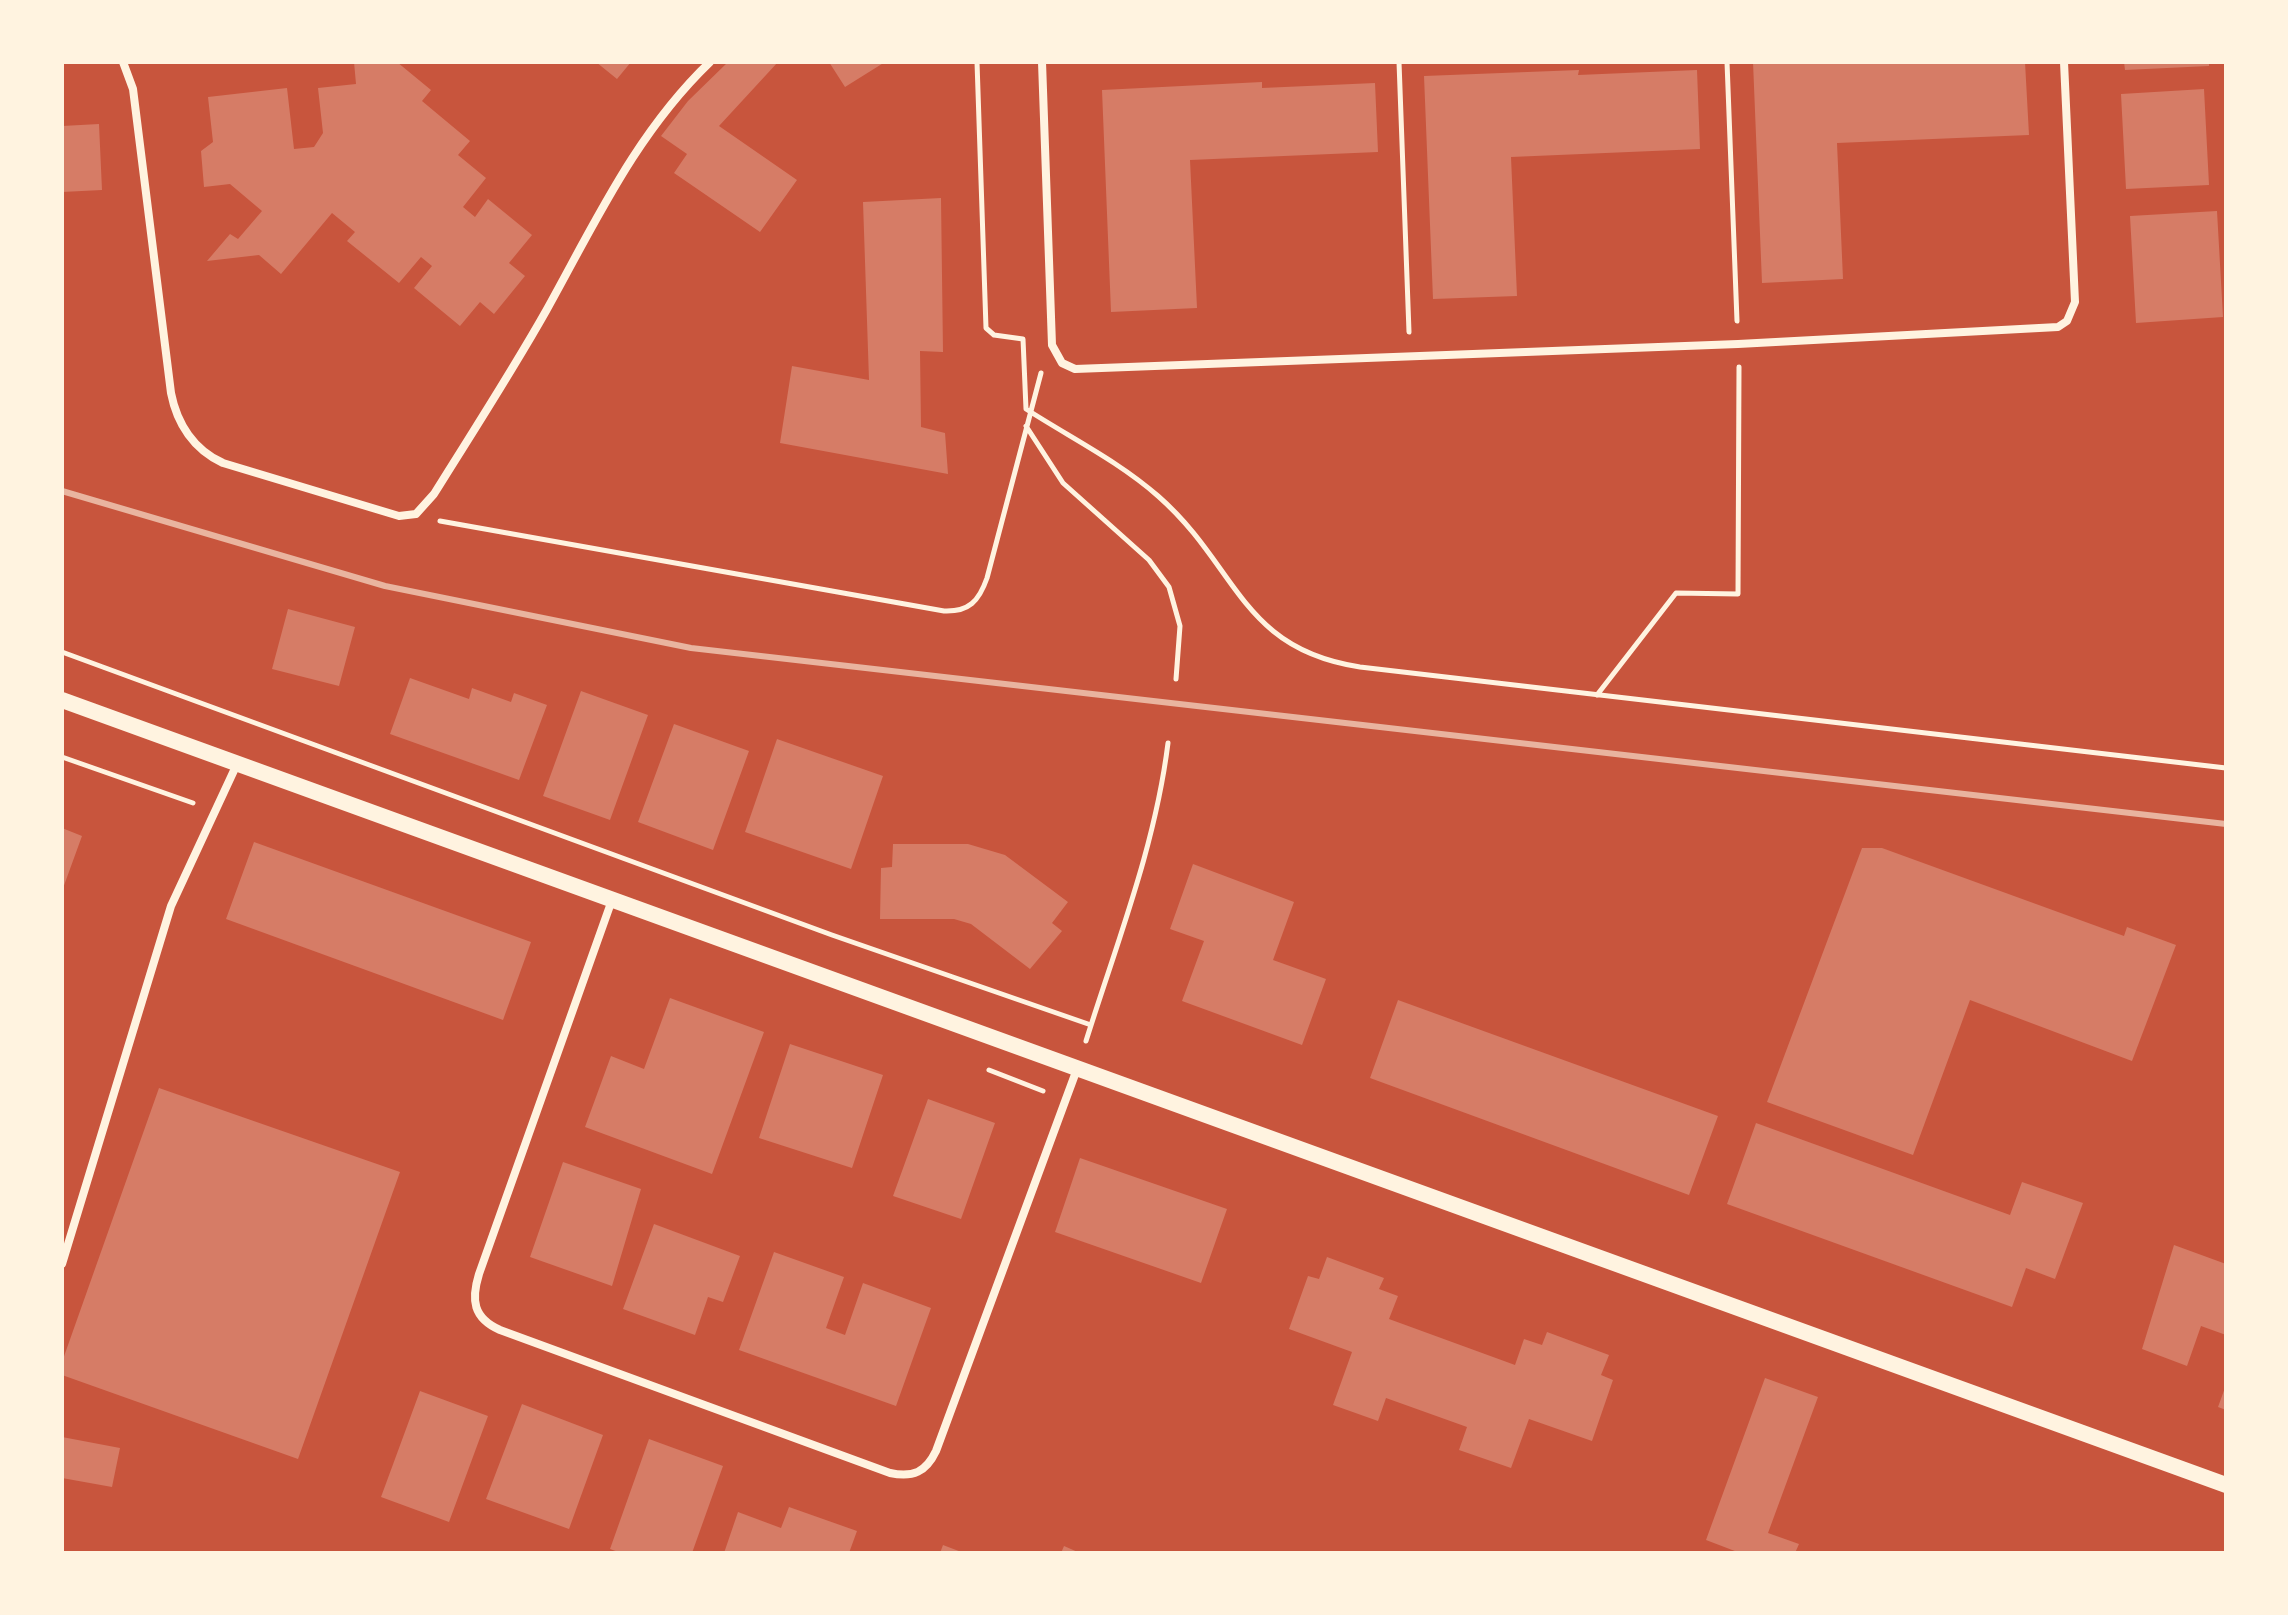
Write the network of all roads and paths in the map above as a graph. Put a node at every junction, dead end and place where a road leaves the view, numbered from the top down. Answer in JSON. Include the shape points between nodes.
{"nodes":[{"id":1,"x":123,"y":62,"type":"edge"},
{"id":2,"x":710,"y":62,"type":"edge"},
{"id":3,"x":977,"y":62,"type":"edge"},
{"id":4,"x":1042,"y":62,"type":"edge"},
{"id":5,"x":1399,"y":62,"type":"edge"},
{"id":6,"x":1727,"y":62,"type":"edge"},
{"id":7,"x":2064,"y":62,"type":"edge"},
{"id":8,"x":1738,"y":344,"type":"junction"},
{"id":9,"x":1054,"y":353,"type":"junction"},
{"id":10,"x":1410,"y":357,"type":"junction"},
{"id":11,"x":1029,"y":411,"type":"junction"},
{"id":12,"x":1026,"y":425,"type":"junction"},
{"id":13,"x":416,"y":514,"type":"junction"},
{"id":14,"x":62,"y":652,"type":"edge"},
{"id":15,"x":1176,"y":679,"type":"dead end"},
{"id":16,"x":1597,"y":695,"type":"junction"},
{"id":17,"x":62,"y":700,"type":"edge"},
{"id":18,"x":1168,"y":743,"type":"dead end"},
{"id":19,"x":62,"y":757,"type":"edge"},
{"id":20,"x":238,"y":764,"type":"junction"},
{"id":21,"x":2226,"y":768,"type":"edge"},
{"id":22,"x":218,"y":809,"type":"junction"},
{"id":23,"x":612,"y":900,"type":"junction"},
{"id":24,"x":1091,"y":1025,"type":"junction"},
{"id":25,"x":1077,"y":1069,"type":"junction"},
{"id":26,"x":62,"y":1264,"type":"edge"},
{"id":27,"x":2226,"y":1485,"type":"edge"}],
"edges":[{"from":1,"to":13,"type":"street","via":[[133,89],[171,393],[185,431],[223,463],[391,515]]},
{"from":2,"to":13,"type":"street","via":[[668,106],[626,164],[524,349],[434,494]]},
{"from":3,"to":11,"type":"path","via":[[986,328],[994,335],[1023,339],[1023,395]]},
{"from":4,"to":9,"type":"street"},
{"from":5,"to":10,"type":"path"},
{"from":6,"to":8,"type":"path"},
{"from":7,"to":8,"type":"street","via":[[2075,291],[2067,321],[2035,330]]},
{"from":8,"to":10,"type":"street"},
{"from":8,"to":16,"type":"path","via":[[1738,594],[1676,593]]},
{"from":9,"to":10,"type":"street","via":[[1075,369]]},
{"from":9,"to":11,"type":"path","via":[[1036,382]]},
{"from":11,"to":12,"type":"path"},
{"from":11,"to":16,"type":"path","via":[[1160,498],[1262,623],[1295,649],[1342,664]]},
{"from":12,"to":13,"type":"path","via":[[987,578],[977,600],[962,611],[486,531]]},
{"from":12,"to":15,"type":"path","via":[[1063,483],[1149,560],[1169,587],[1180,626]]},
{"from":14,"to":24,"type":"path"},
{"from":16,"to":21,"type":"path"},
{"from":17,"to":20,"type":"main road"},
{"from":18,"to":24,"type":"path","via":[[1147,855]]},
{"from":19,"to":22,"type":"path"},
{"from":20,"to":22,"type":"street"},
{"from":20,"to":23,"type":"main road"},
{"from":22,"to":26,"type":"street","via":[[162,931]]},
{"from":23,"to":25,"type":"main road"},
{"from":23,"to":25,"type":"street","via":[[479,1274],[473,1297],[476,1310],[481,1320],[500,1330],[890,1473],[924,1470],[936,1451]]},
{"from":24,"to":25,"type":"path"},
{"from":25,"to":27,"type":"main road"}]}
